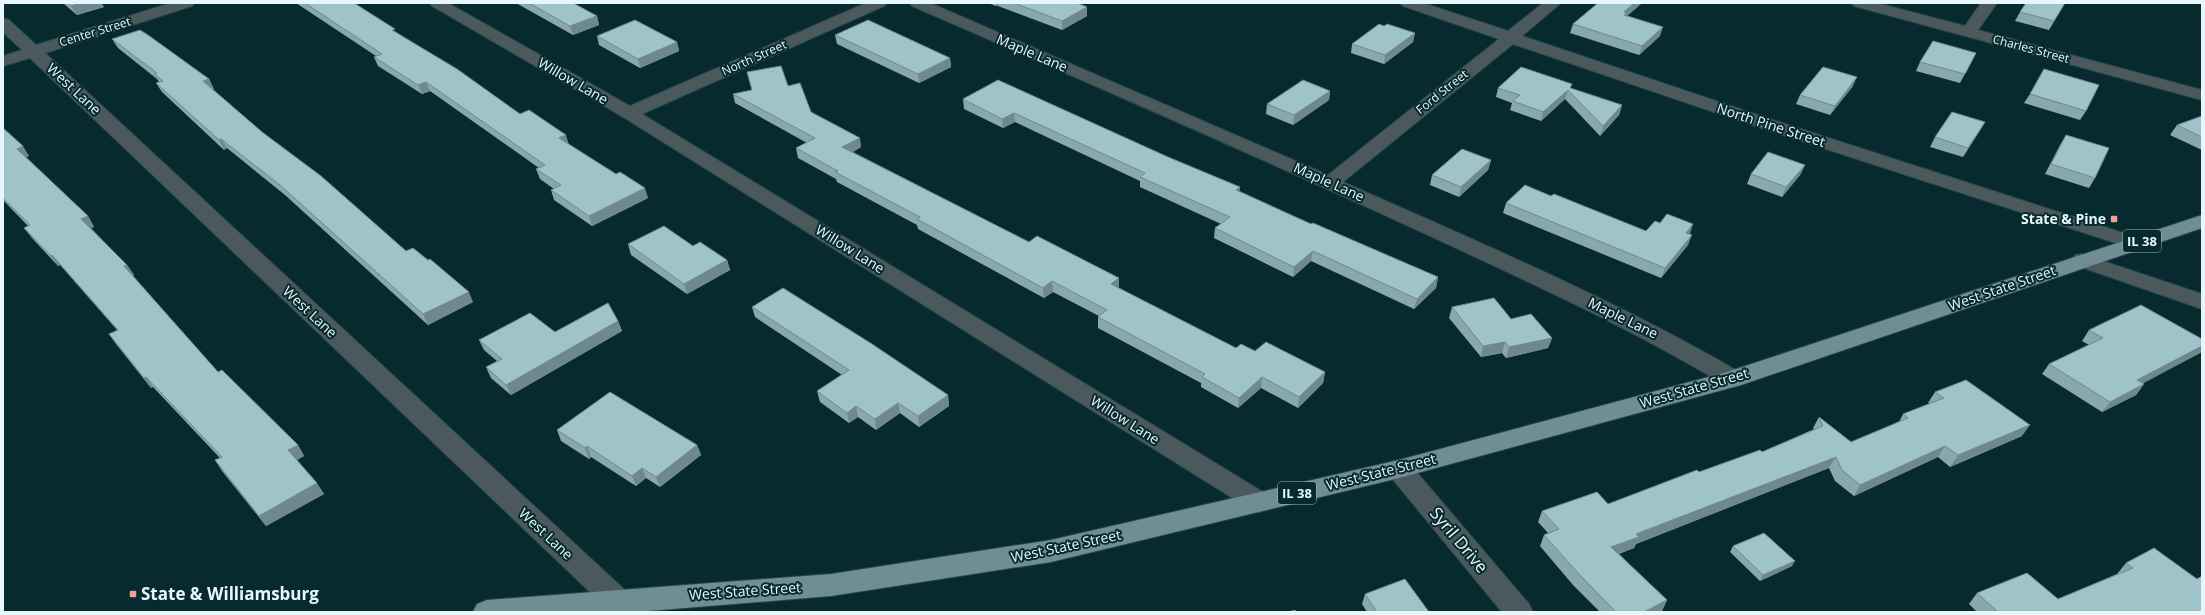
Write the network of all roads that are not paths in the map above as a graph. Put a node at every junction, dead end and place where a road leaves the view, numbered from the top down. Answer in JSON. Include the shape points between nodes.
{"nodes":[{"id":1,"x":187,"y":3,"type":"edge"},
{"id":2,"x":437,"y":3,"type":"edge"},
{"id":3,"x":879,"y":3,"type":"edge"},
{"id":4,"x":917,"y":3,"type":"edge"},
{"id":5,"x":1408,"y":3,"type":"edge"},
{"id":6,"x":1553,"y":3,"type":"edge"},
{"id":7,"x":1859,"y":3,"type":"edge"},
{"id":8,"x":1989,"y":3,"type":"edge"},
{"id":9,"x":3,"y":23,"type":"edge"},
{"id":10,"x":1969,"y":32,"type":"junction"},
{"id":11,"x":1511,"y":36,"type":"junction"},
{"id":12,"x":34,"y":51,"type":"junction"},
{"id":13,"x":3,"y":61,"type":"edge"},
{"id":14,"x":2202,"y":95,"type":"edge"},
{"id":15,"x":629,"y":113,"type":"junction"},
{"id":16,"x":1331,"y":182,"type":"junction"},
{"id":17,"x":2202,"y":221,"type":"edge"},
{"id":18,"x":2135,"y":243,"type":"junction"},
{"id":19,"x":2082,"y":260,"type":"junction"},
{"id":20,"x":2202,"y":302,"type":"edge"},
{"id":21,"x":1733,"y":378,"type":"junction"},
{"id":22,"x":1399,"y":469,"type":"junction"},
{"id":23,"x":1259,"y":502,"type":"junction"},
{"id":24,"x":623,"y":606,"type":"edge"},
{"id":25,"x":487,"y":612,"type":"edge"},
{"id":26,"x":1519,"y":612,"type":"edge"}],
"edges":[{"from":1,"to":12,"type":"street","name":"Center Street"},
{"from":2,"to":15,"type":"street","name":"Willow Lane"},
{"from":3,"to":15,"type":"street","name":"North Street"},
{"from":4,"to":16,"type":"street","name":"Maple Lane"},
{"from":5,"to":11,"type":"street","name":"North Pine Street"},
{"from":6,"to":11,"type":"street","name":"Ford Street"},
{"from":7,"to":10,"type":"street","name":"Charles Street"},
{"from":8,"to":10,"type":"street"},
{"from":9,"to":12,"type":"street","name":"West Lane"},
{"from":10,"to":14,"type":"street","name":"Charles Street"},
{"from":11,"to":16,"type":"street","name":"Ford Street"},
{"from":11,"to":18,"type":"street","name":"North Pine Street","via":[[1767,124]]},
{"from":12,"to":13,"type":"street","name":"Center Street"},
{"from":12,"to":24,"type":"street","name":"West Lane"},
{"from":15,"to":23,"type":"street","name":"Willow Lane"},
{"from":16,"to":21,"type":"street","name":"Maple Lane","via":[[1625,318]]},
{"from":17,"to":18,"type":"main road","name":"West State Street","number":"IL 38"},
{"from":18,"to":19,"type":"main road","name":"West State Street","number":"IL 38"},
{"from":19,"to":20,"type":"street"},
{"from":19,"to":21,"type":"main road","name":"West State Street","number":"IL 38"},
{"from":21,"to":22,"type":"main road","name":"West State Street","number":"IL 38"},
{"from":22,"to":23,"type":"main road","name":"West State Street","number":"IL 38"},
{"from":22,"to":26,"type":"street","name":"Syril Drive"},
{"from":23,"to":24,"type":"main road","name":"West State Street","number":"IL 38","via":[[1051,551],[839,584]]},
{"from":24,"to":25,"type":"main road","name":"West State Street","number":"IL 38"}]}
